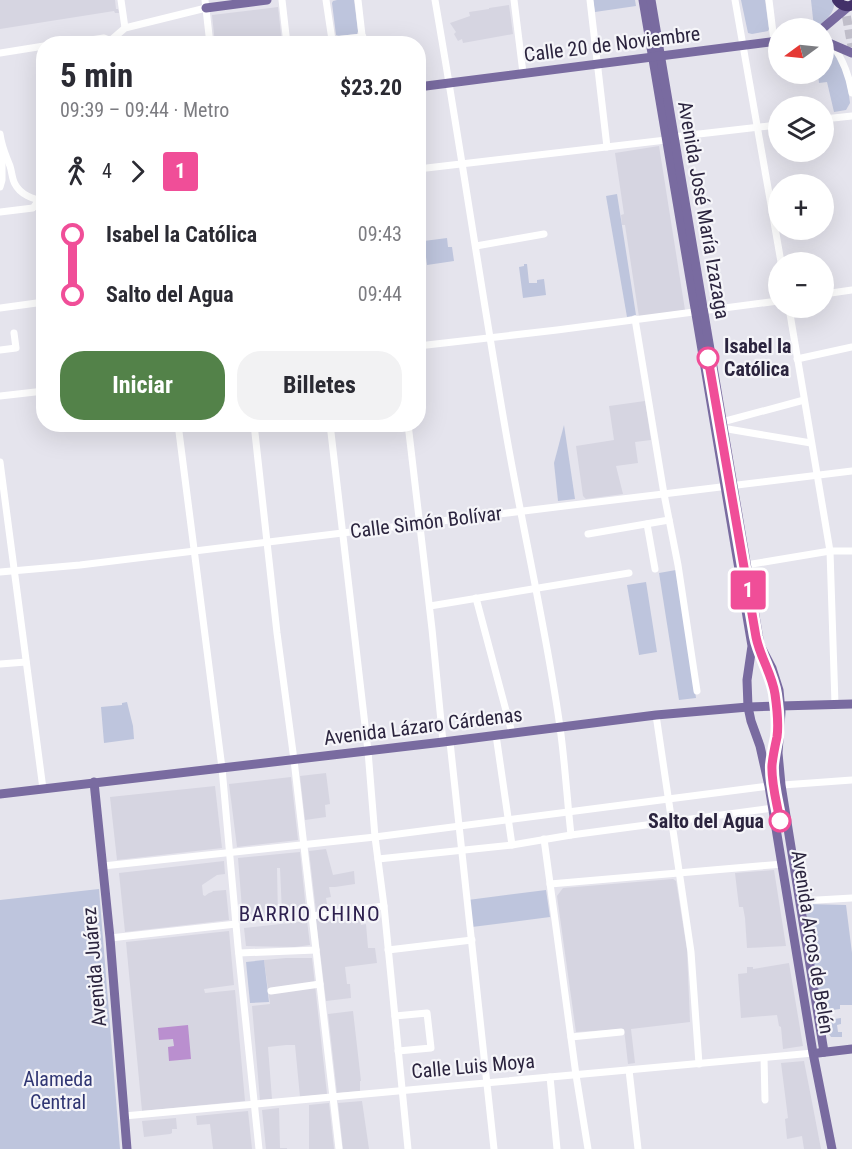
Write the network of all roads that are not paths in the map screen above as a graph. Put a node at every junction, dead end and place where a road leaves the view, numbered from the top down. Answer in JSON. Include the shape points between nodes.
{"nodes":[{"id":1,"x":121,"y":0,"type":"edge"},
{"id":2,"x":267,"y":0,"type":"edge"},
{"id":3,"x":282,"y":0,"type":"edge"},
{"id":4,"x":326,"y":0,"type":"edge"},
{"id":5,"x":358,"y":0,"type":"edge"},
{"id":6,"x":435,"y":0,"type":"edge"},
{"id":7,"x":514,"y":0,"type":"edge"},
{"id":8,"x":590,"y":0,"type":"edge"},
{"id":9,"x":643,"y":0,"type":"edge"},
{"id":10,"x":651,"y":0,"type":"edge"},
{"id":11,"x":735,"y":0,"type":"edge"},
{"id":12,"x":768,"y":0,"type":"edge"},
{"id":13,"x":837,"y":0,"type":"edge"},
{"id":14,"x":205,"y":4,"type":"edge"},
{"id":15,"x":851,"y":6,"type":"edge"},
{"id":16,"x":772,"y":18,"type":"edge"},
{"id":17,"x":834,"y":19,"type":"edge"},
{"id":18,"x":125,"y":28,"type":"junction"},
{"id":19,"x":118,"y":36,"type":"edge"},
{"id":20,"x":209,"y":36,"type":"edge"},
{"id":21,"x":286,"y":36,"type":"edge"},
{"id":22,"x":331,"y":36,"type":"edge"},
{"id":23,"x":362,"y":36,"type":"edge"},
{"id":24,"x":768,"y":42,"type":"edge"},
{"id":25,"x":743,"y":45,"type":"junction"},
{"id":26,"x":834,"y":46,"type":"edge"},
{"id":27,"x":36,"y":47,"type":"edge"},
{"id":28,"x":834,"y":50,"type":"edge"},
{"id":29,"x":0,"y":53,"type":"edge"},
{"id":30,"x":852,"y":53,"type":"edge"},
{"id":31,"x":656,"y":57,"type":"junction"},
{"id":32,"x":598,"y":64,"type":"junction"},
{"id":33,"x":523,"y":74,"type":"junction"},
{"id":34,"x":449,"y":83,"type":"junction"},
{"id":35,"x":426,"y":86,"type":"edge"},
{"id":36,"x":852,"y":93,"type":"edge"},
{"id":37,"x":852,"y":116,"type":"edge"},
{"id":38,"x":834,"y":118,"type":"edge"},
{"id":39,"x":768,"y":126,"type":"edge"},
{"id":40,"x":758,"y":127,"type":"junction"},
{"id":41,"x":0,"y":134,"type":"edge"},
{"id":42,"x":670,"y":139,"type":"junction"},
{"id":43,"x":607,"y":147,"type":"junction"},
{"id":44,"x":2,"y":148,"type":"junction"},
{"id":45,"x":462,"y":164,"type":"junction"},
{"id":46,"x":426,"y":168,"type":"edge"},
{"id":47,"x":0,"y":187,"type":"edge"},
{"id":48,"x":36,"y":198,"type":"edge"},
{"id":49,"x":36,"y":205,"type":"edge"},
{"id":50,"x":0,"y":212,"type":"edge"},
{"id":51,"x":544,"y":234,"type":"dead end"},
{"id":52,"x":476,"y":246,"type":"junction"},
{"id":53,"x":779,"y":252,"type":"edge"},
{"id":54,"x":852,"y":290,"type":"edge"},
{"id":55,"x":834,"y":293,"type":"edge"},
{"id":56,"x":768,"y":302,"type":"edge"},
{"id":57,"x":36,"y":303,"type":"edge"},
{"id":58,"x":0,"y":308,"type":"edge"},
{"id":59,"x":699,"y":311,"type":"junction"},
{"id":60,"x":791,"y":318,"type":"edge"},
{"id":61,"x":635,"y":319,"type":"junction"},
{"id":62,"x":14,"y":333,"type":"dead end"},
{"id":63,"x":490,"y":338,"type":"junction"},
{"id":64,"x":426,"y":345,"type":"edge"},
{"id":65,"x":852,"y":347,"type":"edge"},
{"id":66,"x":0,"y":350,"type":"edge"},
{"id":67,"x":797,"y":359,"type":"junction"},
{"id":68,"x":36,"y":392,"type":"edge"},
{"id":69,"x":0,"y":396,"type":"edge"},
{"id":70,"x":804,"y":400,"type":"junction"},
{"id":71,"x":722,"y":425,"type":"junction"},
{"id":72,"x":179,"y":432,"type":"edge"},
{"id":73,"x":255,"y":432,"type":"edge"},
{"id":74,"x":331,"y":432,"type":"edge"},
{"id":75,"x":409,"y":432,"type":"edge"},
{"id":76,"x":811,"y":443,"type":"junction"},
{"id":77,"x":0,"y":462,"type":"edge"},
{"id":78,"x":852,"y":471,"type":"edge"},
{"id":79,"x":817,"y":475,"type":"junction"},
{"id":80,"x":729,"y":486,"type":"junction"},
{"id":81,"x":664,"y":494,"type":"junction"},
{"id":82,"x":520,"y":511,"type":"junction"},
{"id":83,"x":669,"y":520,"type":"junction"},
{"id":84,"x":420,"y":523,"type":"junction"},
{"id":85,"x":647,"y":524,"type":"junction"},
{"id":86,"x":342,"y":532,"type":"junction"},
{"id":87,"x":588,"y":534,"type":"dead end"},
{"id":88,"x":267,"y":542,"type":"junction"},
{"id":89,"x":194,"y":550,"type":"junction"},
{"id":90,"x":830,"y":551,"type":"junction"},
{"id":91,"x":852,"y":551,"type":"edge"},
{"id":92,"x":746,"y":565,"type":"junction"},
{"id":93,"x":655,"y":569,"type":"dead end"},
{"id":94,"x":14,"y":571,"type":"junction"},
{"id":95,"x":0,"y":572,"type":"edge"},
{"id":96,"x":629,"y":573,"type":"dead end"},
{"id":97,"x":536,"y":588,"type":"junction"},
{"id":98,"x":476,"y":598,"type":"junction"},
{"id":99,"x":430,"y":606,"type":"junction"},
{"id":100,"x":26,"y":662,"type":"junction"},
{"id":101,"x":0,"y":664,"type":"edge"},
{"id":102,"x":697,"y":692,"type":"dead end"},
{"id":103,"x":835,"y":704,"type":"junction"},
{"id":104,"x":852,"y":704,"type":"edge"},
{"id":105,"x":781,"y":706,"type":"junction"},
{"id":106,"x":748,"y":707,"type":"junction"},
{"id":107,"x":656,"y":715,"type":"junction"},
{"id":108,"x":560,"y":727,"type":"junction"},
{"id":109,"x":512,"y":734,"type":"junction"},
{"id":110,"x":496,"y":735,"type":"junction"},
{"id":111,"x":446,"y":742,"type":"junction"},
{"id":112,"x":368,"y":751,"type":"junction"},
{"id":113,"x":294,"y":760,"type":"junction"},
{"id":114,"x":222,"y":768,"type":"junction"},
{"id":115,"x":852,"y":780,"type":"edge"},
{"id":116,"x":94,"y":782,"type":"junction"},
{"id":117,"x":781,"y":785,"type":"junction"},
{"id":118,"x":770,"y":786,"type":"junction"},
{"id":119,"x":43,"y":789,"type":"junction"},
{"id":120,"x":0,"y":794,"type":"edge"},
{"id":121,"x":668,"y":798,"type":"junction"},
{"id":122,"x":773,"y":808,"type":"junction"},
{"id":123,"x":569,"y":812,"type":"junction"},
{"id":124,"x":508,"y":820,"type":"junction"},
{"id":125,"x":671,"y":822,"type":"junction"},
{"id":126,"x":459,"y":826,"type":"junction"},
{"id":127,"x":571,"y":835,"type":"junction"},
{"id":128,"x":375,"y":837,"type":"junction"},
{"id":129,"x":544,"y":839,"type":"junction"},
{"id":130,"x":304,"y":844,"type":"junction"},
{"id":131,"x":512,"y":845,"type":"junction"},
{"id":132,"x":462,"y":851,"type":"junction"},
{"id":133,"x":230,"y":852,"type":"junction"},
{"id":134,"x":378,"y":859,"type":"junction"},
{"id":135,"x":783,"y":864,"type":"junction"},
{"id":136,"x":103,"y":866,"type":"junction"},
{"id":137,"x":679,"y":873,"type":"junction"},
{"id":138,"x":550,"y":884,"type":"junction"},
{"id":139,"x":852,"y":898,"type":"edge"},
{"id":140,"x":800,"y":901,"type":"junction"},
{"id":141,"x":384,"y":906,"type":"junction"},
{"id":142,"x":312,"y":916,"type":"junction"},
{"id":143,"x":236,"y":924,"type":"junction"},
{"id":144,"x":110,"y":938,"type":"junction"},
{"id":145,"x":472,"y":940,"type":"junction"},
{"id":146,"x":316,"y":950,"type":"junction"},
{"id":147,"x":388,"y":950,"type":"junction"},
{"id":148,"x":239,"y":953,"type":"junction"},
{"id":149,"x":320,"y":984,"type":"junction"},
{"id":150,"x":272,"y":991,"type":"dead end"},
{"id":151,"x":395,"y":1016,"type":"junction"},
{"id":152,"x":621,"y":1032,"type":"dead end"},
{"id":153,"x":571,"y":1037,"type":"junction"},
{"id":154,"x":852,"y":1049,"type":"edge"},
{"id":155,"x":398,"y":1051,"type":"junction"},
{"id":156,"x":824,"y":1052,"type":"junction"},
{"id":157,"x":813,"y":1053,"type":"junction"},
{"id":158,"x":764,"y":1058,"type":"junction"},
{"id":159,"x":699,"y":1064,"type":"junction"},
{"id":160,"x":629,"y":1070,"type":"junction"},
{"id":161,"x":576,"y":1075,"type":"junction"},
{"id":162,"x":550,"y":1077,"type":"junction"},
{"id":163,"x":488,"y":1083,"type":"junction"},
{"id":164,"x":402,"y":1091,"type":"junction"},
{"id":165,"x":333,"y":1097,"type":"junction"},
{"id":166,"x":765,"y":1100,"type":"dead end"},
{"id":167,"x":254,"y":1104,"type":"junction"},
{"id":168,"x":124,"y":1116,"type":"junction"},
{"id":169,"x":127,"y":1149,"type":"edge"},
{"id":170,"x":259,"y":1149,"type":"edge"},
{"id":171,"x":339,"y":1149,"type":"edge"},
{"id":172,"x":408,"y":1149,"type":"edge"},
{"id":173,"x":494,"y":1149,"type":"edge"},
{"id":174,"x":557,"y":1149,"type":"edge"},
{"id":175,"x":588,"y":1149,"type":"edge"},
{"id":176,"x":638,"y":1149,"type":"edge"},
{"id":177,"x":832,"y":1149,"type":"edge"}],
"edges":[{"from":1,"to":18,"type":"street"},
{"from":2,"to":14,"type":"main road"},
{"from":3,"to":21,"type":"street"},
{"from":4,"to":22,"type":"street"},
{"from":5,"to":23,"type":"street"},
{"from":6,"to":34,"type":"street"},
{"from":7,"to":33,"type":"street"},
{"from":8,"to":32,"type":"street"},
{"from":9,"to":31,"type":"main road","name":"Avenida José María Izazaga"},
{"from":10,"to":31,"type":"main road","name":"Avenida José María Izazaga"},
{"from":11,"to":25,"type":"street"},
{"from":12,"to":16,"type":"street"},
{"from":13,"to":15,"type":"highway"},
{"from":14,"to":18,"type":"street"},
{"from":14,"to":20,"type":"street"},
{"from":15,"to":17,"type":"main road"},
{"from":18,"to":19,"type":"street"},
{"from":24,"to":25,"type":"main road","name":"Calle 20 de Noviembre"},
{"from":25,"to":31,"type":"main road","name":"Calle 20 de Noviembre"},
{"from":25,"to":40,"type":"street"},
{"from":26,"to":30,"type":"main road"},
{"from":27,"to":29,"type":"street"},
{"from":28,"to":36,"type":"street","via":[[844,63]]},
{"from":31,"to":32,"type":"main road","name":"Calle 20 de Noviembre"},
{"from":31,"to":42,"type":"main road","name":"Avenida José María Izazaga"},
{"from":32,"to":33,"type":"main road","name":"Calle 20 de Noviembre"},
{"from":32,"to":43,"type":"street"},
{"from":33,"to":34,"type":"main road","name":"Calle 20 de Noviembre"},
{"from":34,"to":35,"type":"main road","name":"Calle 20 de Noviembre"},
{"from":34,"to":45,"type":"street"},
{"from":37,"to":38,"type":"street"},
{"from":39,"to":40,"type":"street"},
{"from":40,"to":42,"type":"street"},
{"from":40,"to":53,"type":"street"},
{"from":41,"to":44,"type":"street"},
{"from":42,"to":43,"type":"street"},
{"from":42,"to":59,"type":"main road","name":"Avenida José María Izazaga"},
{"from":43,"to":45,"type":"street"},
{"from":44,"to":47,"type":"street"},
{"from":44,"to":48,"type":"street","via":[[16,186]]},
{"from":45,"to":46,"type":"street"},
{"from":45,"to":52,"type":"street"},
{"from":49,"to":50,"type":"street"},
{"from":51,"to":52,"type":"street"},
{"from":52,"to":63,"type":"street"},
{"from":54,"to":55,"type":"street"},
{"from":56,"to":59,"type":"street"},
{"from":57,"to":58,"type":"street"},
{"from":59,"to":61,"type":"street"},
{"from":59,"to":71,"type":"main road","name":"Avenida José María Izazaga"},
{"from":59,"to":80,"type":"main road","name":"Avenida José María Izazaga"},
{"from":60,"to":67,"type":"street"},
{"from":61,"to":63,"type":"street"},
{"from":61,"to":81,"type":"street"},
{"from":62,"to":66,"type":"street","via":[[16,348]]},
{"from":63,"to":64,"type":"street"},
{"from":63,"to":82,"type":"street"},
{"from":65,"to":67,"type":"street"},
{"from":67,"to":70,"type":"street"},
{"from":68,"to":69,"type":"street"},
{"from":70,"to":71,"type":"street"},
{"from":70,"to":76,"type":"street"},
{"from":71,"to":76,"type":"street"},
{"from":71,"to":80,"type":"main road","name":"Avenida José María Izazaga"},
{"from":72,"to":89,"type":"street"},
{"from":73,"to":88,"type":"street"},
{"from":74,"to":86,"type":"street"},
{"from":75,"to":84,"type":"street"},
{"from":76,"to":79,"type":"street"},
{"from":77,"to":94,"type":"street"},
{"from":78,"to":79,"type":"street","name":"Calle Simón Bolívar"},
{"from":79,"to":80,"type":"street","name":"Calle Simón Bolívar"},
{"from":79,"to":90,"type":"street"},
{"from":80,"to":81,"type":"street","name":"Calle Simón Bolívar"},
{"from":80,"to":92,"type":"main road","name":"Avenida José María Izazaga"},
{"from":80,"to":106,"type":"main road","name":"Avenida José María Izazaga","via":[[752,646]]},
{"from":81,"to":82,"type":"street","name":"Calle Simón Bolívar"},
{"from":81,"to":83,"type":"street"},
{"from":82,"to":84,"type":"street","name":"Calle Simón Bolívar"},
{"from":82,"to":97,"type":"street"},
{"from":83,"to":85,"type":"street"},
{"from":83,"to":102,"type":"street"},
{"from":84,"to":86,"type":"street","name":"Calle Simón Bolívar"},
{"from":84,"to":99,"type":"street"},
{"from":85,"to":87,"type":"street"},
{"from":85,"to":93,"type":"street"},
{"from":86,"to":88,"type":"street","name":"Calle Simón Bolívar"},
{"from":86,"to":112,"type":"street"},
{"from":88,"to":89,"type":"street","name":"Calle Simón Bolívar"},
{"from":88,"to":113,"type":"street"},
{"from":89,"to":94,"type":"street","name":"Calle Simón Bolívar"},
{"from":89,"to":114,"type":"street"},
{"from":90,"to":91,"type":"street"},
{"from":90,"to":92,"type":"street"},
{"from":90,"to":103,"type":"street"},
{"from":92,"to":105,"type":"main road","name":"Avenida José María Izazaga","via":[[760,645],[777,680]]},
{"from":94,"to":95,"type":"street","name":"Calle Simón Bolívar"},
{"from":94,"to":100,"type":"street"},
{"from":96,"to":97,"type":"street"},
{"from":97,"to":98,"type":"street"},
{"from":97,"to":108,"type":"street"},
{"from":98,"to":99,"type":"street"},
{"from":98,"to":109,"type":"street"},
{"from":99,"to":111,"type":"street"},
{"from":100,"to":101,"type":"street"},
{"from":100,"to":119,"type":"street"},
{"from":103,"to":104,"type":"main road","name":"Avenida Lázaro Cárdenas"},
{"from":103,"to":105,"type":"main road","name":"Avenida Lázaro Cárdenas"},
{"from":105,"to":106,"type":"main road","name":"Avenida Lázaro Cárdenas"},
{"from":105,"to":117,"type":"main road","name":"Avenida Arcos de Belén"},
{"from":106,"to":107,"type":"main road","name":"Avenida Lázaro Cárdenas"},
{"from":106,"to":118,"type":"main road","name":"Avenida Arcos de Belén"},
{"from":107,"to":108,"type":"main road","name":"Avenida Lázaro Cárdenas"},
{"from":107,"to":121,"type":"street"},
{"from":108,"to":109,"type":"main road","name":"Avenida Lázaro Cárdenas"},
{"from":108,"to":123,"type":"street"},
{"from":109,"to":110,"type":"main road","name":"Avenida Lázaro Cárdenas"},
{"from":110,"to":111,"type":"main road","name":"Avenida Lázaro Cárdenas"},
{"from":110,"to":124,"type":"street"},
{"from":111,"to":112,"type":"main road","name":"Avenida Lázaro Cárdenas"},
{"from":111,"to":126,"type":"street"},
{"from":112,"to":113,"type":"main road","name":"Avenida Lázaro Cárdenas"},
{"from":112,"to":128,"type":"street"},
{"from":113,"to":114,"type":"main road","name":"Avenida Lázaro Cárdenas"},
{"from":113,"to":130,"type":"street"},
{"from":114,"to":116,"type":"main road","name":"Avenida Lázaro Cárdenas"},
{"from":114,"to":133,"type":"street"},
{"from":115,"to":117,"type":"street"},
{"from":116,"to":119,"type":"main road","name":"Avenida Lázaro Cárdenas"},
{"from":116,"to":136,"type":"main road","name":"Avenida Juárez"},
{"from":117,"to":118,"type":"street"},
{"from":117,"to":140,"type":"main road","name":"Avenida Arcos de Belén"},
{"from":118,"to":121,"type":"street"},
{"from":118,"to":122,"type":"main road","name":"Avenida Arcos de Belén"},
{"from":119,"to":120,"type":"main road","name":"Avenida Lázaro Cárdenas"},
{"from":121,"to":123,"type":"street"},
{"from":121,"to":125,"type":"street"},
{"from":122,"to":125,"type":"street"},
{"from":122,"to":135,"type":"main road","name":"Avenida Arcos de Belén"},
{"from":123,"to":124,"type":"street"},
{"from":123,"to":127,"type":"street"},
{"from":124,"to":126,"type":"street"},
{"from":124,"to":131,"type":"street"},
{"from":125,"to":127,"type":"street"},
{"from":125,"to":137,"type":"street"},
{"from":126,"to":128,"type":"street"},
{"from":126,"to":132,"type":"street"},
{"from":127,"to":129,"type":"street"},
{"from":128,"to":130,"type":"street"},
{"from":128,"to":134,"type":"street"},
{"from":129,"to":131,"type":"street"},
{"from":129,"to":138,"type":"street"},
{"from":130,"to":133,"type":"street"},
{"from":130,"to":142,"type":"street"},
{"from":131,"to":132,"type":"street"},
{"from":132,"to":134,"type":"street"},
{"from":132,"to":145,"type":"street"},
{"from":133,"to":136,"type":"street"},
{"from":133,"to":143,"type":"street"},
{"from":134,"to":141,"type":"street"},
{"from":135,"to":137,"type":"street"},
{"from":135,"to":157,"type":"main road","name":"Avenida Arcos de Belén"},
{"from":136,"to":144,"type":"main road","name":"Avenida Juárez"},
{"from":137,"to":138,"type":"street"},
{"from":137,"to":159,"type":"street","via":[[691,952]]},
{"from":138,"to":153,"type":"street"},
{"from":139,"to":140,"type":"street"},
{"from":140,"to":156,"type":"main road","name":"Avenida Arcos de Belén"},
{"from":141,"to":142,"type":"street"},
{"from":141,"to":147,"type":"street"},
{"from":142,"to":146,"type":"street"},
{"from":143,"to":144,"type":"street"},
{"from":143,"to":148,"type":"street"},
{"from":144,"to":168,"type":"main road","name":"Avenida Juárez"},
{"from":145,"to":147,"type":"street"},
{"from":145,"to":163,"type":"street"},
{"from":146,"to":148,"type":"street"},
{"from":146,"to":149,"type":"street"},
{"from":147,"to":151,"type":"street"},
{"from":148,"to":167,"type":"street"},
{"from":149,"to":150,"type":"street"},
{"from":149,"to":165,"type":"street"},
{"from":151,"to":155,"type":"street"},
{"from":151,"to":155,"type":"street","via":[[427,1012],[431,1048]]},
{"from":152,"to":153,"type":"street"},
{"from":153,"to":161,"type":"street"},
{"from":154,"to":156,"type":"main road","name":"Calle Luis Moya"},
{"from":155,"to":164,"type":"street"},
{"from":156,"to":157,"type":"main road","name":"Calle Luis Moya"},
{"from":157,"to":158,"type":"street","name":"Calle Luis Moya"},
{"from":157,"to":177,"type":"main road","name":"Avenida Arcos de Belén"},
{"from":158,"to":159,"type":"street","name":"Calle Luis Moya"},
{"from":158,"to":166,"type":"street"},
{"from":159,"to":160,"type":"street","name":"Calle Luis Moya"},
{"from":160,"to":161,"type":"street","name":"Calle Luis Moya"},
{"from":160,"to":176,"type":"street"},
{"from":161,"to":162,"type":"street","name":"Calle Luis Moya"},
{"from":161,"to":175,"type":"street"},
{"from":162,"to":163,"type":"street","name":"Calle Luis Moya"},
{"from":162,"to":174,"type":"street"},
{"from":163,"to":164,"type":"street","name":"Calle Luis Moya"},
{"from":163,"to":173,"type":"street"},
{"from":164,"to":165,"type":"street","name":"Calle Luis Moya"},
{"from":164,"to":172,"type":"street"},
{"from":165,"to":167,"type":"street","name":"Calle Luis Moya"},
{"from":165,"to":171,"type":"street"},
{"from":167,"to":168,"type":"street","name":"Calle Luis Moya"},
{"from":167,"to":170,"type":"street"},
{"from":168,"to":169,"type":"main road","name":"Avenida Juárez"}]}
